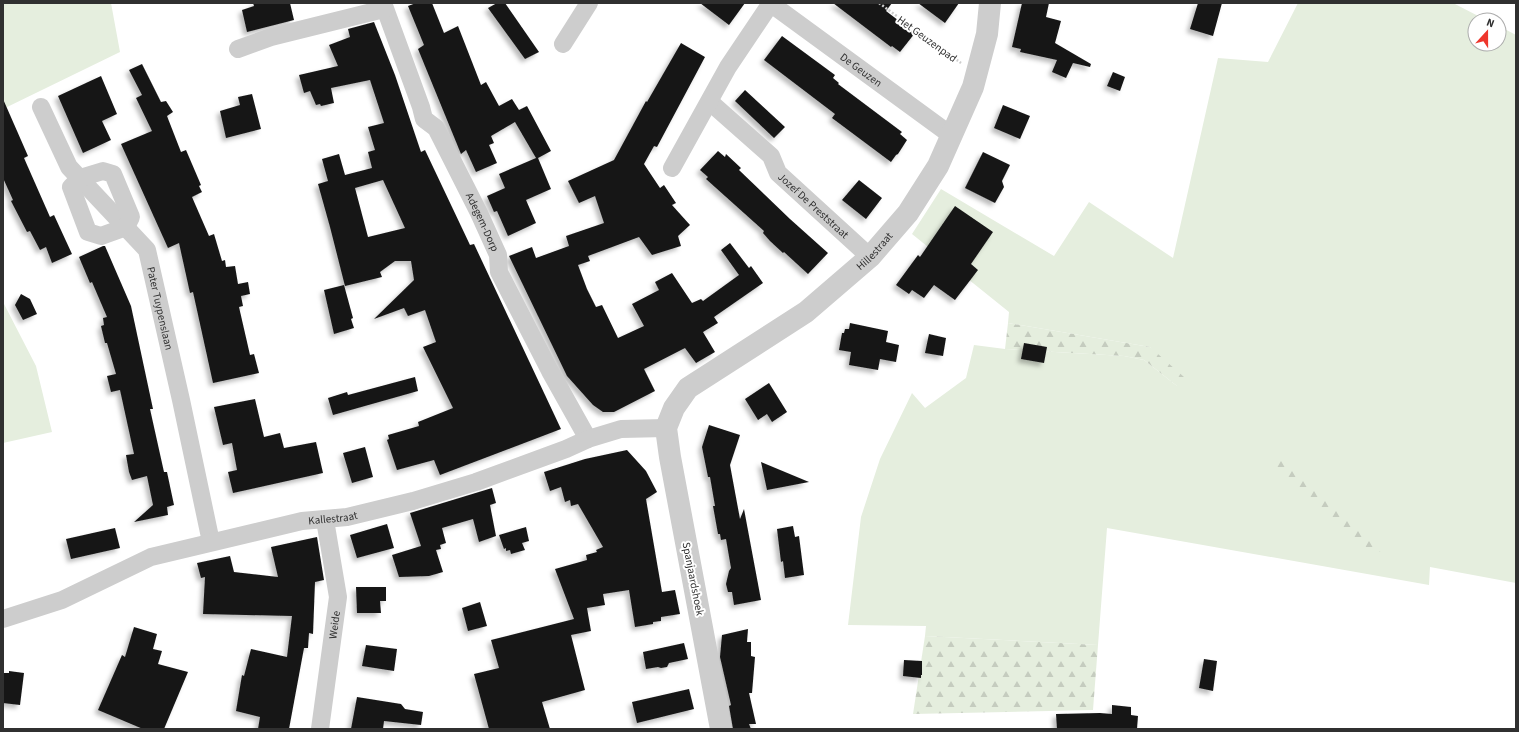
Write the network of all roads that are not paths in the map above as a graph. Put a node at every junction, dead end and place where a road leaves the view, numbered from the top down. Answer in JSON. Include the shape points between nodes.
{"nodes":[{"id":1,"x":589,"y":3,"type":"edge"},
{"id":2,"x":770,"y":3,"type":"edge"},
{"id":3,"x":990,"y":3,"type":"edge"},
{"id":4,"x":384,"y":6,"type":"edge"},
{"id":5,"x":563,"y":44,"type":"dead end"},
{"id":6,"x":238,"y":49,"type":"dead end"},
{"id":7,"x":710,"y":102,"type":"junction"},
{"id":8,"x":41,"y":107,"type":"dead end"},
{"id":9,"x":952,"y":136,"type":"junction"},
{"id":10,"x":672,"y":168,"type":"dead end"},
{"id":11,"x":80,"y":178,"type":"junction"},
{"id":12,"x":126,"y":227,"type":"junction"},
{"id":13,"x":870,"y":257,"type":"junction"},
{"id":14,"x":666,"y":428,"type":"junction"},
{"id":15,"x":588,"y":439,"type":"junction"},
{"id":16,"x":325,"y":520,"type":"junction"},
{"id":17,"x":211,"y":542,"type":"junction"},
{"id":18,"x":3,"y":619,"type":"edge"},
{"id":19,"x":320,"y":729,"type":"edge"},
{"id":20,"x":721,"y":729,"type":"edge"}],
"edges":[{"from":1,"to":5,"type":"street"},
{"from":2,"to":7,"type":"street","name":"De Geuzen","via":[[728,67]]},
{"from":2,"to":9,"type":"street","name":"De Geuzen"},
{"from":3,"to":9,"type":"street","name":"Hillestraat","via":[[987,34],[973,87]]},
{"from":4,"to":6,"type":"street","via":[[271,37]]},
{"from":4,"to":15,"type":"street","name":"Adegem-Dorp","via":[[424,119],[436,128],[498,255],[499,272]]},
{"from":7,"to":10,"type":"street"},
{"from":7,"to":13,"type":"street","name":"Jozef De Preststraat","via":[[771,156],[778,173]]},
{"from":8,"to":11,"type":"street","name":"Pater Tuypenslaan","via":[[69,167]]},
{"from":9,"to":13,"type":"street","name":"Hillestraat","via":[[938,166],[908,213]]},
{"from":11,"to":12,"type":"street","name":"Pater Tuypenslaan"},
{"from":11,"to":12,"type":"street","via":[[103,171],[113,174],[131,217]]},
{"from":11,"to":12,"type":"street","via":[[71,187],[88,232],[101,236]]},
{"from":12,"to":17,"type":"street","name":"Pater Tuypenslaan","via":[[146,250]]},
{"from":13,"to":14,"type":"street","name":"Hillestraat","via":[[806,312],[688,388],[674,408]]},
{"from":14,"to":15,"type":"street","name":"Kallestraat","via":[[621,429]]},
{"from":14,"to":20,"type":"street","name":"Spanjaardshoek"},
{"from":15,"to":16,"type":"street","name":"Kallestraat","via":[[476,482],[413,501]]},
{"from":16,"to":17,"type":"street","name":"Kallestraat","via":[[302,521]]},
{"from":16,"to":19,"type":"street","name":"Weide","via":[[338,597]]},
{"from":17,"to":18,"type":"street","name":"Kallestraat","via":[[151,557],[62,600]]}]}
